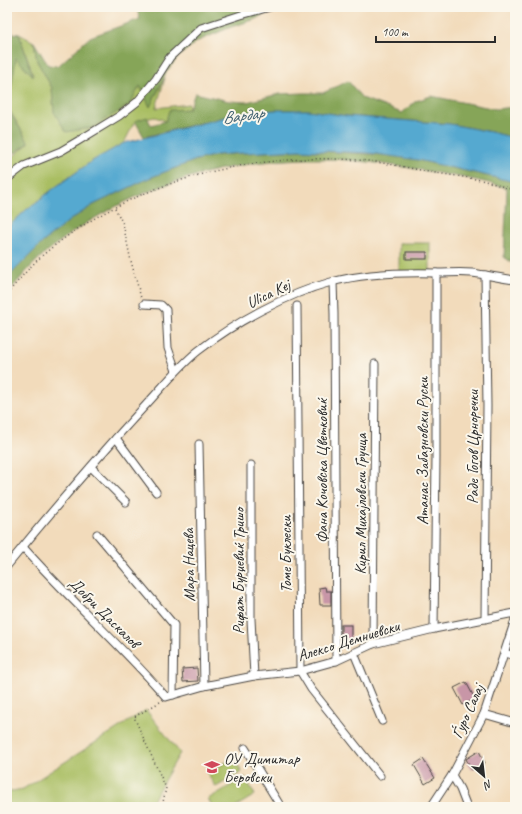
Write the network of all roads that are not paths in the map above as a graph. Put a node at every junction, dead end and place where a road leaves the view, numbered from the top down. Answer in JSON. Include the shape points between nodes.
{"nodes":[{"id":1,"x":270,"y":7,"type":"edge"},
{"id":2,"x":7,"y":179,"type":"edge"},
{"id":3,"x":436,"y":273,"type":"junction"},
{"id":4,"x":485,"y":275,"type":"junction"},
{"id":5,"x":515,"y":280,"type":"edge"},
{"id":6,"x":333,"y":282,"type":"junction"},
{"id":7,"x":143,"y":303,"type":"road end"},
{"id":8,"x":297,"y":306,"type":"dead end"},
{"id":9,"x":375,"y":364,"type":"dead end"},
{"id":10,"x":176,"y":371,"type":"junction"},
{"id":11,"x":116,"y":438,"type":"junction"},
{"id":12,"x":199,"y":444,"type":"dead end"},
{"id":13,"x":251,"y":465,"type":"dead end"},
{"id":14,"x":91,"y":467,"type":"junction"},
{"id":15,"x":156,"y":492,"type":"dead end"},
{"id":16,"x":126,"y":502,"type":"dead end"},
{"id":17,"x":97,"y":534,"type":"dead end"},
{"id":18,"x":23,"y":548,"type":"junction"},
{"id":19,"x":7,"y":566,"type":"edge"},
{"id":20,"x":515,"y":613,"type":"edge"},
{"id":21,"x":485,"y":619,"type":"junction"},
{"id":22,"x":515,"y":620,"type":"edge"},
{"id":23,"x":434,"y":629,"type":"junction"},
{"id":24,"x":373,"y":644,"type":"junction"},
{"id":25,"x":354,"y":653,"type":"junction"},
{"id":26,"x":505,"y":653,"type":"junction"},
{"id":27,"x":515,"y":656,"type":"edge"},
{"id":28,"x":336,"y":661,"type":"junction"},
{"id":29,"x":300,"y":671,"type":"junction"},
{"id":30,"x":254,"y":676,"type":"junction"},
{"id":31,"x":204,"y":686,"type":"junction"},
{"id":32,"x":170,"y":696,"type":"junction"},
{"id":33,"x":484,"y":714,"type":"junction"},
{"id":34,"x":382,"y":721,"type":"dead end"},
{"id":35,"x":515,"y":723,"type":"edge"},
{"id":36,"x":245,"y":748,"type":"dead end"},
{"id":37,"x":452,"y":775,"type":"junction"},
{"id":38,"x":380,"y":776,"type":"dead end"},
{"id":39,"x":281,"y":807,"type":"edge"},
{"id":40,"x":431,"y":807,"type":"edge"},
{"id":41,"x":467,"y":807,"type":"edge"}],
"edges":[{"from":1,"to":2,"type":"street","via":[[202,28],[170,58],[138,102],[61,151],[24,166]]},
{"from":3,"to":4,"type":"street","name":"Ulica Kej"},
{"from":3,"to":6,"type":"street","name":"Ulica Kej","via":[[392,273]]},
{"from":3,"to":23,"type":"street","name":"Атанас Забазновски Руски"},
{"from":4,"to":5,"type":"street","name":"Ulica Kej"},
{"from":4,"to":21,"type":"street","name":"Раде Гогов Црноречки"},
{"from":6,"to":10,"type":"street","name":"Ulica Kej","via":[[275,304],[224,332]]},
{"from":6,"to":28,"type":"street","name":"Фана Кочовска Цветковиќ"},
{"from":7,"to":10,"type":"street","via":[[157,304],[165,308],[168,348]]},
{"from":8,"to":29,"type":"street","name":"Томе Буклески"},
{"from":9,"to":24,"type":"street","name":"Кирил Михајловски Груица"},
{"from":10,"to":11,"type":"street","name":"Ulica Kej"},
{"from":11,"to":14,"type":"street","name":"Ulica Kej"},
{"from":11,"to":15,"type":"street"},
{"from":12,"to":31,"type":"street","name":"Мара Нацева"},
{"from":13,"to":30,"type":"street","name":"Рифат Бурџевиќ Тришо","via":[[251,619]]},
{"from":14,"to":16,"type":"street"},
{"from":14,"to":18,"type":"street","name":"Ulica Kej"},
{"from":17,"to":32,"type":"street","via":[[174,625]]},
{"from":18,"to":19,"type":"street","name":"Ulica Kej"},
{"from":18,"to":32,"type":"street","name":"Добри Даскалов"},
{"from":20,"to":21,"type":"street","name":"Алексо Демниевски"},
{"from":21,"to":23,"type":"street","name":"Алексо Демниевски"},
{"from":22,"to":26,"type":"street","name":"Ѓуро Салај"},
{"from":23,"to":24,"type":"street","name":"Алексо Демниевски"},
{"from":24,"to":25,"type":"street","name":"Алексо Демниевски"},
{"from":25,"to":28,"type":"street","name":"Алексо Демниевски"},
{"from":25,"to":34,"type":"street"},
{"from":26,"to":27,"type":"street"},
{"from":26,"to":33,"type":"street","name":"Ѓуро Салај"},
{"from":28,"to":29,"type":"street","name":"Алексо Демниевски"},
{"from":29,"to":30,"type":"street","name":"Алексо Демниевски"},
{"from":29,"to":38,"type":"street","via":[[311,689]]},
{"from":30,"to":31,"type":"street","name":"Алексо Демниевски"},
{"from":31,"to":32,"type":"street","name":"Алексо Демниевски"},
{"from":33,"to":35,"type":"street"},
{"from":33,"to":37,"type":"street","name":"Ѓуро Салај"},
{"from":36,"to":39,"type":"street"},
{"from":37,"to":40,"type":"street","name":"Ѓуро Салај"},
{"from":37,"to":41,"type":"street"}]}
